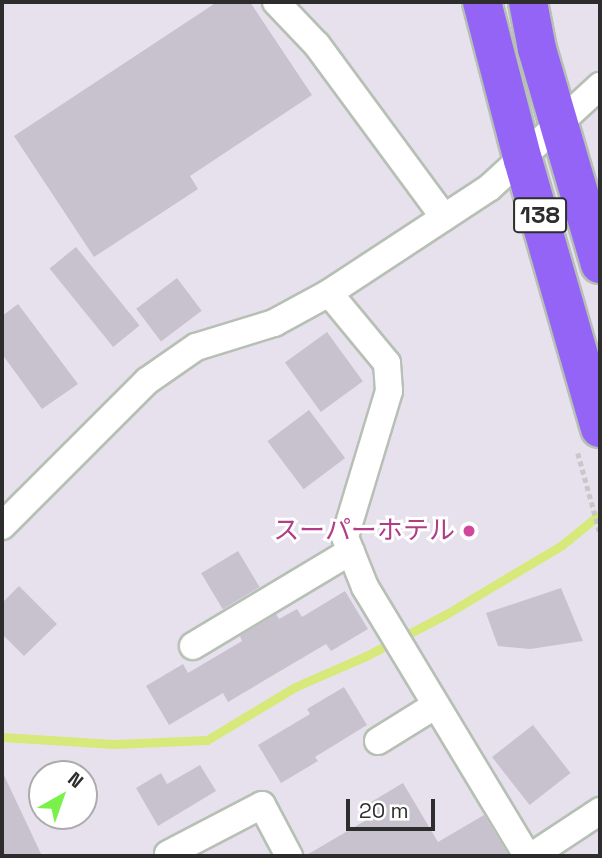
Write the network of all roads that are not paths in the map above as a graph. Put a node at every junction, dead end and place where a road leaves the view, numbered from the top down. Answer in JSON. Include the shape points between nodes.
{"nodes":[{"id":1,"x":276,"y":2,"type":"edge"},
{"id":2,"x":482,"y":2,"type":"edge"},
{"id":3,"x":528,"y":2,"type":"edge"},
{"id":4,"x":600,"y":86,"type":"edge"},
{"id":5,"x":560,"y":124,"type":"junction"},
{"id":6,"x":523,"y":160,"type":"junction"},
{"id":7,"x":444,"y":217,"type":"junction"},
{"id":8,"x":600,"y":264,"type":"edge"},
{"id":9,"x":329,"y":293,"type":"junction"},
{"id":10,"x":600,"y":428,"type":"edge"},
{"id":11,"x":2,"y":526,"type":"edge"},
{"id":12,"x":351,"y":551,"type":"junction"},
{"id":13,"x":193,"y":646,"type":"dead end"},
{"id":14,"x":436,"y":705,"type":"junction"},
{"id":15,"x":378,"y":741,"type":"dead end"},
{"id":16,"x":600,"y":811,"type":"edge"},
{"id":17,"x":168,"y":854,"type":"dead end"},
{"id":18,"x":289,"y":856,"type":"edge"},
{"id":19,"x":529,"y":856,"type":"edge"}],
"edges":[{"from":1,"to":7,"type":"street","via":[[317,45]]},
{"from":2,"to":6,"type":"highway","number":"138"},
{"from":3,"to":5,"type":"highway","number":"138"},
{"from":4,"to":5,"type":"street"},
{"from":5,"to":6,"type":"street"},
{"from":5,"to":8,"type":"highway","number":"138"},
{"from":6,"to":7,"type":"street"},
{"from":6,"to":10,"type":"highway","number":"138"},
{"from":7,"to":9,"type":"street"},
{"from":9,"to":11,"type":"street","via":[[274,323],[196,347],[147,381]]},
{"from":9,"to":12,"type":"street","via":[[387,363],[389,391],[345,537]]},
{"from":12,"to":13,"type":"street"},
{"from":12,"to":14,"type":"street","via":[[365,587]]},
{"from":14,"to":15,"type":"street"},
{"from":14,"to":19,"type":"street"},
{"from":16,"to":19,"type":"street"},
{"from":17,"to":18,"type":"street","via":[[262,805]]}]}
